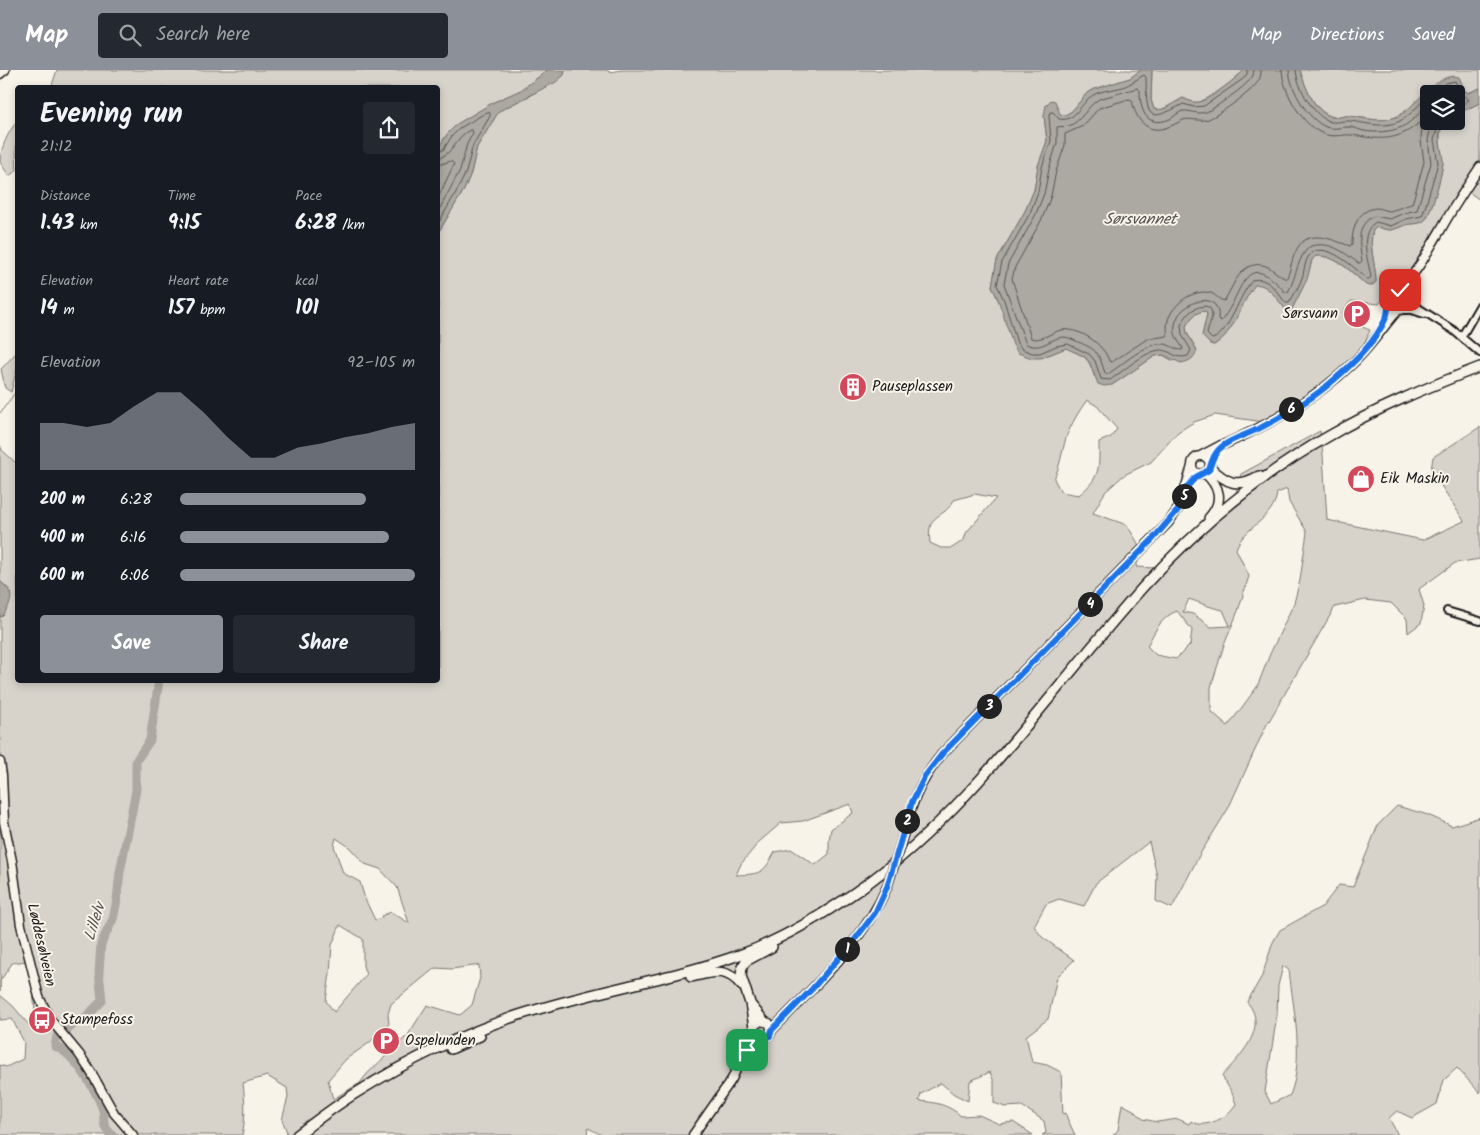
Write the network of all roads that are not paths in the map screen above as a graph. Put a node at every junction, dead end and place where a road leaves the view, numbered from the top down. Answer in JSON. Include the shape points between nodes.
{"nodes":[{"id":1,"x":5,"y":70,"type":"edge"},
{"id":2,"x":0,"y":74,"type":"edge"},
{"id":3,"x":1480,"y":167,"type":"edge"},
{"id":4,"x":1417,"y":270,"type":"junction"},
{"id":5,"x":1396,"y":291,"type":"junction"},
{"id":6,"x":1409,"y":300,"type":"junction"},
{"id":7,"x":1389,"y":303,"type":"junction"},
{"id":8,"x":1480,"y":305,"type":"edge"},
{"id":9,"x":1400,"y":310,"type":"junction"},
{"id":10,"x":1433,"y":317,"type":"junction"},
{"id":11,"x":1380,"y":330,"type":"junction"},
{"id":12,"x":1462,"y":336,"type":"junction"},
{"id":13,"x":1480,"y":353,"type":"edge"},
{"id":14,"x":1480,"y":367,"type":"edge"},
{"id":15,"x":1480,"y":372,"type":"edge"},
{"id":16,"x":1327,"y":439,"type":"junction"},
{"id":17,"x":1223,"y":445,"type":"junction"},
{"id":18,"x":1202,"y":455,"type":"junction"},
{"id":19,"x":1294,"y":460,"type":"junction"},
{"id":20,"x":1192,"y":466,"type":"junction"},
{"id":21,"x":1207,"y":470,"type":"junction"},
{"id":22,"x":1186,"y":488,"type":"junction"},
{"id":23,"x":1182,"y":547,"type":"junction"},
{"id":24,"x":1447,"y":611,"type":"dead end"},
{"id":25,"x":1480,"y":621,"type":"edge"},
{"id":26,"x":0,"y":762,"type":"edge"},
{"id":27,"x":776,"y":945,"type":"junction"},
{"id":28,"x":691,"y":977,"type":"junction"},
{"id":29,"x":744,"y":987,"type":"junction"},
{"id":30,"x":750,"y":1003,"type":"junction"},
{"id":31,"x":786,"y":1014,"type":"junction"},
{"id":32,"x":765,"y":1021,"type":"junction"},
{"id":33,"x":754,"y":1029,"type":"junction"},
{"id":34,"x":772,"y":1030,"type":"junction"},
{"id":35,"x":762,"y":1039,"type":"junction"},
{"id":36,"x":743,"y":1054,"type":"junction"},
{"id":37,"x":133,"y":1135,"type":"edge"},
{"id":38,"x":297,"y":1135,"type":"edge"},
{"id":39,"x":307,"y":1135,"type":"edge"},
{"id":40,"x":694,"y":1135,"type":"edge"}],
"edges":[{"from":1,"to":2,"type":"main road"},
{"from":3,"to":4,"type":"main road"},
{"from":4,"to":5,"type":"main road"},
{"from":4,"to":6,"type":"main road"},
{"from":5,"to":6,"type":"main road","via":[[1403,291]]},
{"from":5,"to":7,"type":"main road","via":[[1390,296]]},
{"from":6,"to":9,"type":"main road","via":[[1407,307]]},
{"from":6,"to":10,"type":"street"},
{"from":7,"to":9,"type":"main road","via":[[1392,308]]},
{"from":7,"to":11,"type":"main road"},
{"from":8,"to":12,"type":"street"},
{"from":9,"to":10,"type":"street"},
{"from":9,"to":11,"type":"main road"},
{"from":10,"to":12,"type":"street"},
{"from":11,"to":17,"type":"main road","via":[[1353,363],[1321,390],[1262,427]]},
{"from":12,"to":13,"type":"street"},
{"from":14,"to":16,"type":"highway","via":[[1365,416]]},
{"from":15,"to":16,"type":"highway"},
{"from":16,"to":19,"type":"highway"},
{"from":17,"to":18,"type":"main road"},
{"from":17,"to":21,"type":"main road"},
{"from":18,"to":20,"type":"main road","via":[[1194,458]]},
{"from":18,"to":21,"type":"main road","via":[[1207,458]]},
{"from":19,"to":21,"type":"highway","via":[[1251,481],[1236,483]]},
{"from":19,"to":23,"type":"highway","via":[[1242,495]]},
{"from":19,"to":27,"type":"highway","via":[[1175,560],[980,788],[941,828],[855,898]]},
{"from":20,"to":21,"type":"main road","via":[[1194,471]]},
{"from":20,"to":22,"type":"main road"},
{"from":21,"to":22,"type":"main road"},
{"from":21,"to":23,"type":"highway","via":[[1218,491],[1217,505],[1214,513]]},
{"from":22,"to":31,"type":"main road","bridge":true,"via":[[1178,510],[1157,535],[933,765],[912,802],[887,887],[875,913],[812,989]]},
{"from":23,"to":38,"type":"highway","via":[[1138,593],[979,782],[940,823],[855,892],[798,928],[746,952],[692,970],[519,1015],[463,1036],[405,1064],[354,1094]]},
{"from":24,"to":25,"type":"street"},
{"from":26,"to":37,"type":"main road","name":"Løddesølveien","via":[[4,822],[22,933],[39,997],[50,1019],[92,1072],[114,1113]]},
{"from":27,"to":28,"type":"highway"},
{"from":27,"to":29,"type":"highway","via":[[746,961],[741,976]]},
{"from":28,"to":29,"type":"highway","via":[[723,972],[732,975]]},
{"from":28,"to":39,"type":"highway","via":[[554,1010],[465,1042],[357,1099]]},
{"from":29,"to":30,"type":"highway"},
{"from":30,"to":32,"type":"highway"},
{"from":30,"to":33,"type":"highway"},
{"from":31,"to":32,"type":"main road"},
{"from":31,"to":34,"type":"main road"},
{"from":32,"to":33,"type":"main road","via":[[759,1022]]},
{"from":32,"to":34,"type":"main road"},
{"from":33,"to":35,"type":"main road","via":[[755,1035]]},
{"from":33,"to":36,"type":"main road"},
{"from":34,"to":35,"type":"main road","via":[[768,1037]]},
{"from":35,"to":36,"type":"main road","via":[[752,1043]]},
{"from":36,"to":40,"type":"main road","via":[[732,1080]]}]}
